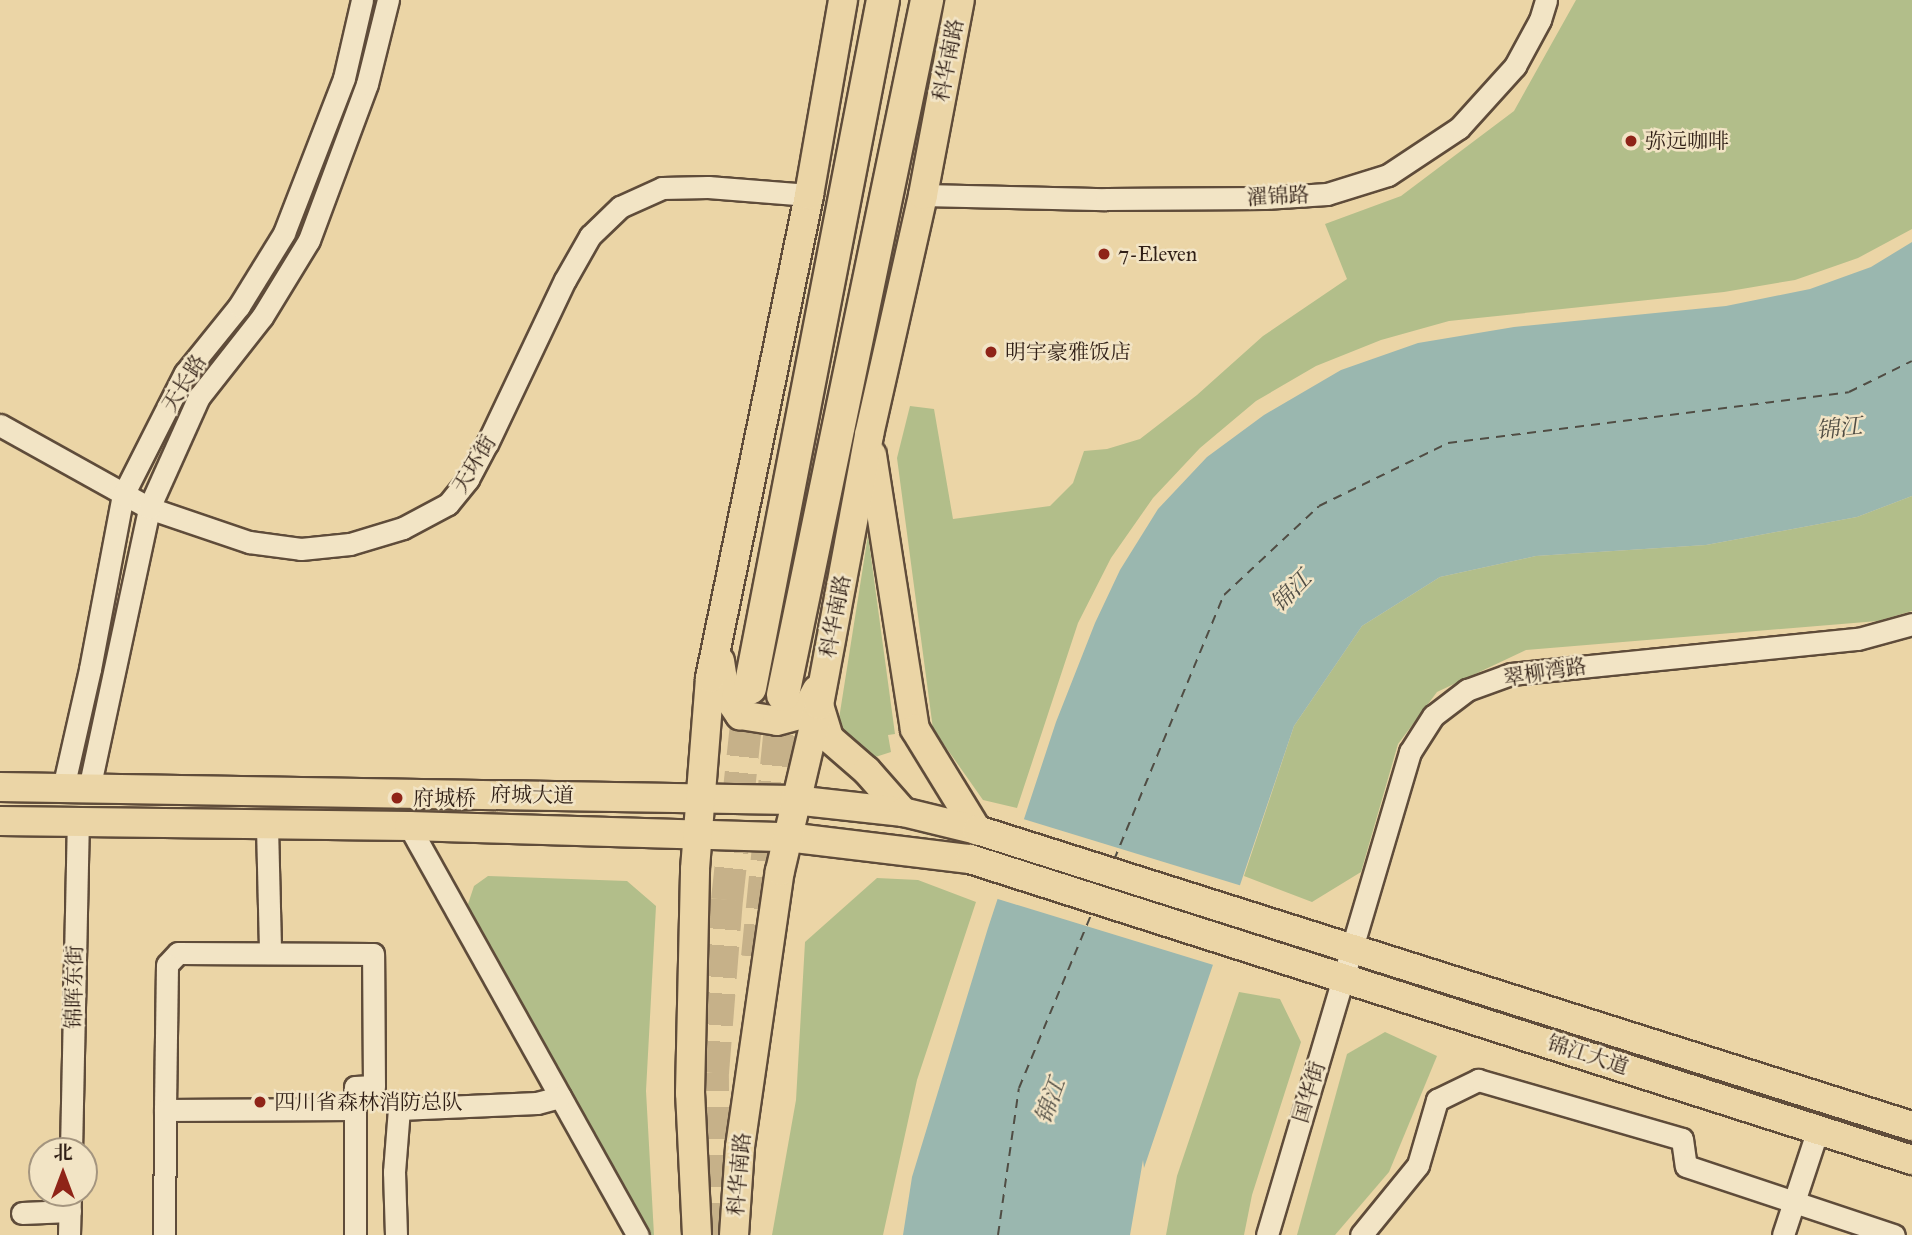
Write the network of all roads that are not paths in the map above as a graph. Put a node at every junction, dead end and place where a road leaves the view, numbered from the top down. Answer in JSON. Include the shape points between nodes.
{"nodes":[{"id":1,"x":362,"y":0,"type":"edge"},
{"id":2,"x":388,"y":0,"type":"edge"},
{"id":3,"x":843,"y":0,"type":"edge"},
{"id":4,"x":883,"y":0,"type":"edge"},
{"id":5,"x":927,"y":0,"type":"edge"},
{"id":6,"x":960,"y":0,"type":"edge"},
{"id":7,"x":1546,"y":0,"type":"edge"},
{"id":8,"x":809,"y":195,"type":"junction"},
{"id":9,"x":923,"y":195,"type":"junction"},
{"id":10,"x":0,"y":425,"type":"edge"},
{"id":11,"x":869,"y":435,"type":"junction"},
{"id":12,"x":122,"y":495,"type":"junction"},
{"id":13,"x":149,"y":508,"type":"junction"},
{"id":14,"x":1912,"y":624,"type":"edge"},
{"id":15,"x":717,"y":645,"type":"junction"},
{"id":16,"x":750,"y":688,"type":"tunnel mouth"},
{"id":17,"x":821,"y":692,"type":"junction"},
{"id":18,"x":783,"y":695,"type":"tunnel mouth"},
{"id":19,"x":0,"y":787,"type":"edge"},
{"id":20,"x":76,"y":789,"type":"junction"},
{"id":21,"x":701,"y":797,"type":"junction"},
{"id":22,"x":794,"y":800,"type":"junction"},
{"id":23,"x":903,"y":811,"type":"junction"},
{"id":24,"x":0,"y":821,"type":"edge"},
{"id":25,"x":78,"y":823,"type":"junction"},
{"id":26,"x":267,"y":826,"type":"junction"},
{"id":27,"x":409,"y":826,"type":"junction"},
{"id":28,"x":977,"y":830,"type":"junction"},
{"id":29,"x":698,"y":835,"type":"junction"},
{"id":30,"x":787,"y":837,"type":"junction"},
{"id":31,"x":1271,"y":922,"type":"joint"},
{"id":32,"x":1352,"y":948,"type":"junction"},
{"id":33,"x":1264,"y":952,"type":"joint"},
{"id":34,"x":270,"y":953,"type":"junction"},
{"id":35,"x":1343,"y":976,"type":"junction"},
{"id":36,"x":560,"y":1097,"type":"junction"},
{"id":37,"x":355,"y":1109,"type":"junction"},
{"id":38,"x":165,"y":1110,"type":"junction"},
{"id":39,"x":1912,"y":1126,"type":"edge"},
{"id":40,"x":1818,"y":1129,"type":"junction"},
{"id":41,"x":71,"y":1137,"type":"edge"},
{"id":42,"x":1912,"y":1160,"type":"edge"},
{"id":43,"x":1793,"y":1204,"type":"junction"},
{"id":44,"x":49,"y":1207,"type":"edge"},
{"id":45,"x":70,"y":1207,"type":"edge"},
{"id":46,"x":23,"y":1213,"type":"dead end"},
{"id":47,"x":69,"y":1235,"type":"edge"},
{"id":48,"x":164,"y":1235,"type":"edge"},
{"id":49,"x":355,"y":1235,"type":"edge"},
{"id":50,"x":396,"y":1235,"type":"edge"},
{"id":51,"x":638,"y":1235,"type":"edge"},
{"id":52,"x":697,"y":1235,"type":"edge"},
{"id":53,"x":734,"y":1235,"type":"edge"},
{"id":54,"x":1266,"y":1235,"type":"edge"},
{"id":55,"x":1361,"y":1235,"type":"edge"},
{"id":56,"x":1783,"y":1235,"type":"edge"},
{"id":57,"x":1894,"y":1235,"type":"edge"}],
"edges":[{"from":1,"to":12,"type":"street","name":"天长路","via":[[344,78],[284,233],[239,306],[185,373]]},
{"from":2,"to":13,"type":"street","name":"天长路","via":[[367,84],[309,240],[262,317],[199,397]]},
{"from":3,"to":8,"type":"main road","name":"科华南路"},
{"from":4,"to":16,"type":"highway"},
{"from":5,"to":18,"type":"highway","name":"科华南路"},
{"from":6,"to":9,"type":"main road","name":"科华南路"},
{"from":7,"to":9,"type":"street","name":"濯锦路","via":[[1515,66],[1459,128],[1388,175],[1327,194],[1265,198]]},
{"from":8,"to":13,"type":"street","name":"天环街","via":[[662,188],[620,207],[590,236],[565,280],[468,479],[448,504],[403,528],[350,544],[301,549],[249,542]]},
{"from":8,"to":15,"type":"main road","name":"科华南路"},
{"from":9,"to":11,"type":"main road","name":"科华南路"},
{"from":10,"to":12,"type":"street","name":"天环街"},
{"from":11,"to":17,"type":"main road","name":"科华南路"},
{"from":11,"to":28,"type":"main road","via":[[915,729]]},
{"from":12,"to":13,"type":"street","name":"天环街"},
{"from":12,"to":20,"type":"street","name":"天长路","via":[[90,669]]},
{"from":13,"to":20,"type":"street","name":"天长路"},
{"from":14,"to":32,"type":"street","name":"翠柳湾路","via":[[1858,639],[1511,674],[1467,690],[1433,716],[1410,752]]},
{"from":15,"to":17,"type":"main road","via":[[725,693],[740,715],[777,721],[804,714]]},
{"from":15,"to":21,"type":"main road","name":"科华南路","via":[[710,678]]},
{"from":17,"to":22,"type":"main road","name":"科华南路"},
{"from":17,"to":23,"type":"main road","via":[[829,738]]},
{"from":19,"to":20,"type":"main road","name":"府城大道"},
{"from":20,"to":21,"type":"main road","name":"府城大道"},
{"from":21,"to":22,"type":"main road","name":"府城大道"},
{"from":21,"to":29,"type":"main road","name":"科华南路"},
{"from":22,"to":23,"type":"main road","name":"府城大道"},
{"from":22,"to":30,"type":"main road","name":"科华南路"},
{"from":23,"to":28,"type":"main road","name":"府城大道"},
{"from":24,"to":25,"type":"main road","name":"府城大道"},
{"from":25,"to":26,"type":"main road","name":"府城大道"},
{"from":25,"to":41,"type":"street","name":"锦晖东街"},
{"from":26,"to":27,"type":"main road","name":"府城大道"},
{"from":26,"to":34,"type":"street"},
{"from":27,"to":29,"type":"main road","name":"府城大道"},
{"from":27,"to":36,"type":"street"},
{"from":28,"to":31,"type":"main road","name":"府城大道"},
{"from":29,"to":30,"type":"main road","name":"府城大道"},
{"from":29,"to":52,"type":"main road","name":"科华南路","via":[[691,1093]]},
{"from":30,"to":33,"type":"main road","name":"府城大道","via":[[970,859]]},
{"from":30,"to":53,"type":"main road","name":"科华南路","via":[[746,1107]]},
{"from":31,"to":32,"type":"main road","name":"锦江大道"},
{"from":32,"to":35,"type":"street","name":"国华街"},
{"from":32,"to":39,"type":"main road","name":"锦江大道"},
{"from":33,"to":35,"type":"main road","name":"锦江大道"},
{"from":34,"to":37,"type":"street","via":[[373,954],[374,1086],[355,1087]]},
{"from":34,"to":38,"type":"street","via":[[178,953],[167,965]]},
{"from":35,"to":40,"type":"main road","name":"锦江大道"},
{"from":35,"to":54,"type":"street","name":"国华街"},
{"from":36,"to":50,"type":"street","via":[[537,1103],[399,1109]]},
{"from":36,"to":51,"type":"street"},
{"from":37,"to":38,"type":"street"},
{"from":37,"to":49,"type":"street"},
{"from":38,"to":48,"type":"street"},
{"from":40,"to":42,"type":"main road","name":"锦江大道"},
{"from":40,"to":43,"type":"street"},
{"from":43,"to":55,"type":"street","via":[[1686,1167],[1682,1139],[1478,1080],[1437,1100],[1418,1165]]},
{"from":43,"to":56,"type":"street"},
{"from":43,"to":57,"type":"street"},
{"from":44,"to":46,"type":"street"},
{"from":45,"to":47,"type":"street"}]}
